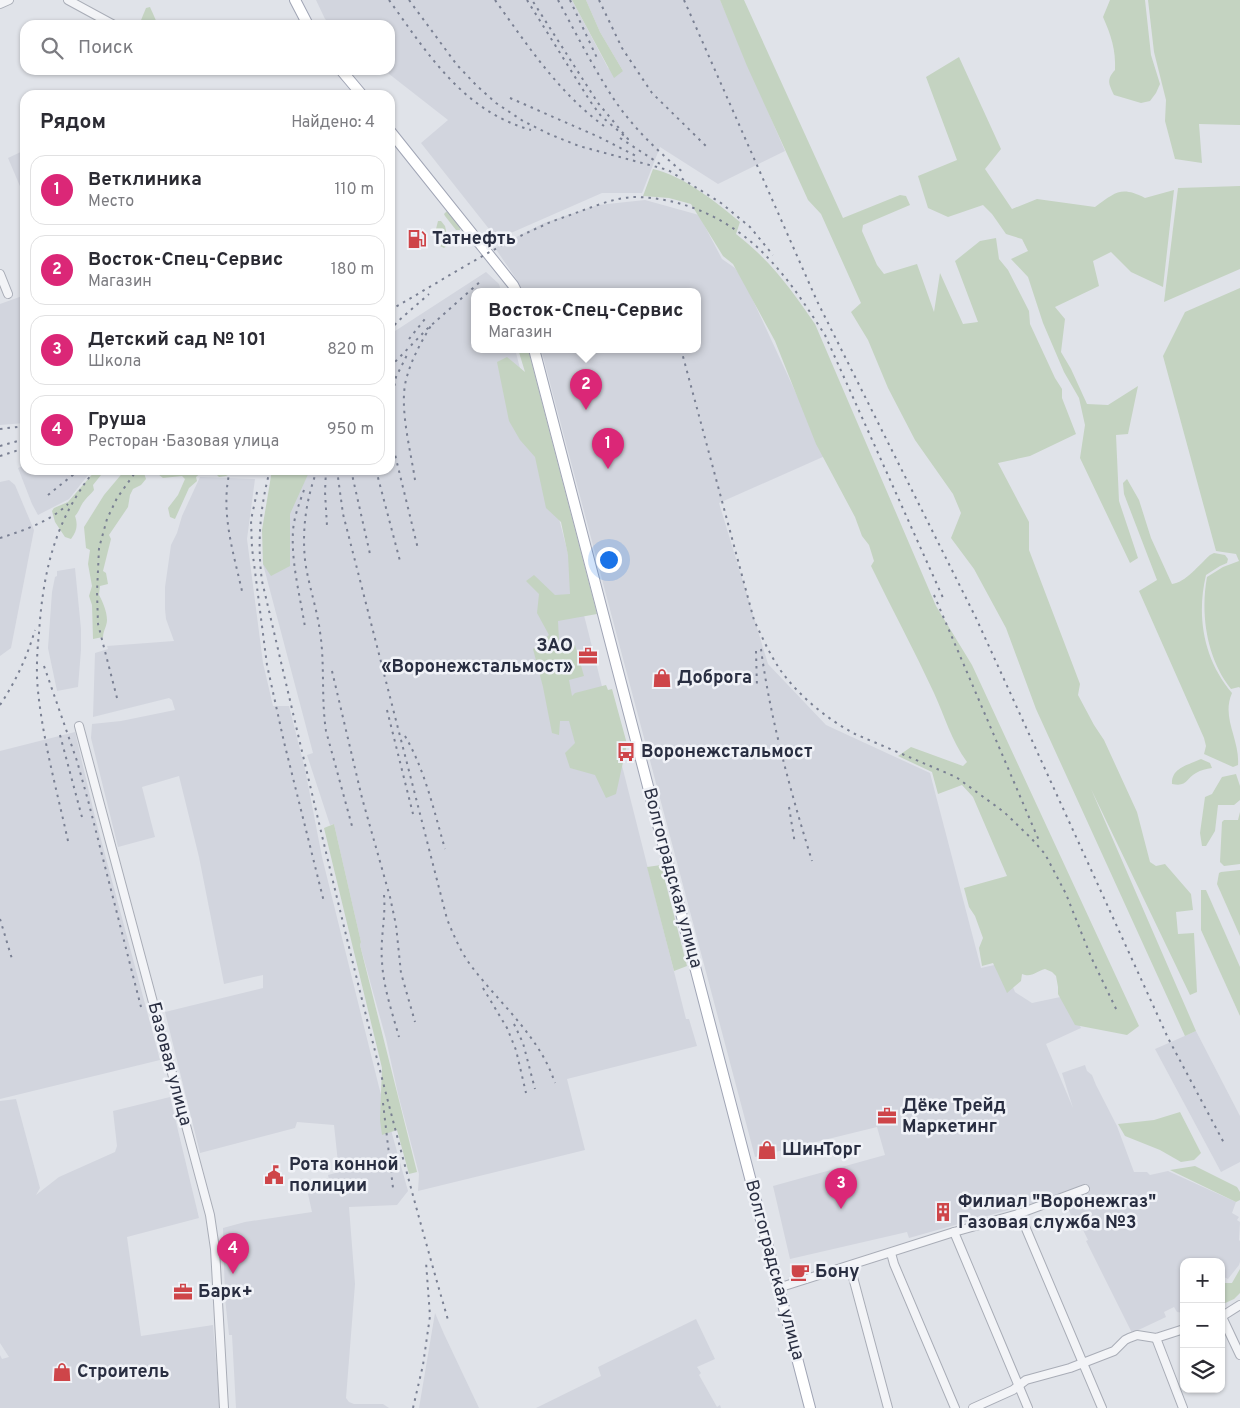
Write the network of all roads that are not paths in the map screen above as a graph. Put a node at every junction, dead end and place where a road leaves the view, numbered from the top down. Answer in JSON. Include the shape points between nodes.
{"nodes":[{"id":1,"x":8,"y":0,"type":"edge"},
{"id":2,"x":68,"y":0,"type":"edge"},
{"id":3,"x":295,"y":0,"type":"edge"},
{"id":4,"x":0,"y":4,"type":"edge"},
{"id":5,"x":105,"y":20,"type":"edge"},
{"id":6,"x":305,"y":20,"type":"edge"},
{"id":7,"x":346,"y":75,"type":"edge"},
{"id":8,"x":358,"y":90,"type":"edge"},
{"id":9,"x":395,"y":137,"type":"edge"},
{"id":10,"x":0,"y":274,"type":"edge"},
{"id":11,"x":514,"y":288,"type":"edge"},
{"id":12,"x":8,"y":294,"type":"dead end"},
{"id":13,"x":535,"y":353,"type":"edge"},
{"id":14,"x":79,"y":726,"type":"dead end"},
{"id":15,"x":1085,"y":1189,"type":"dead end"},
{"id":16,"x":1018,"y":1214,"type":"junction"},
{"id":17,"x":954,"y":1232,"type":"junction"},
{"id":18,"x":891,"y":1253,"type":"junction"},
{"id":19,"x":850,"y":1266,"type":"junction"},
{"id":20,"x":778,"y":1288,"type":"junction"},
{"id":21,"x":1240,"y":1305,"type":"edge"},
{"id":22,"x":1225,"y":1315,"type":"edge"},
{"id":23,"x":1225,"y":1323,"type":"edge"},
{"id":24,"x":1180,"y":1330,"type":"edge"},
{"id":25,"x":1156,"y":1338,"type":"junction"},
{"id":26,"x":1240,"y":1355,"type":"edge"},
{"id":27,"x":1083,"y":1363,"type":"junction"},
{"id":28,"x":1018,"y":1386,"type":"junction"},
{"id":29,"x":224,"y":1408,"type":"edge"},
{"id":30,"x":810,"y":1408,"type":"edge"},
{"id":31,"x":888,"y":1408,"type":"edge"},
{"id":32,"x":955,"y":1408,"type":"edge"},
{"id":33,"x":973,"y":1408,"type":"edge"},
{"id":34,"x":1028,"y":1408,"type":"edge"},
{"id":35,"x":1102,"y":1408,"type":"edge"},
{"id":36,"x":1183,"y":1408,"type":"edge"}],
"edges":[{"from":1,"to":4,"type":"street"},
{"from":2,"to":5,"type":"street"},
{"from":3,"to":6,"type":"main road"},
{"from":7,"to":8,"type":"main road"},
{"from":9,"to":11,"type":"main road"},
{"from":10,"to":12,"type":"street"},
{"from":13,"to":20,"type":"main road","name":"Волгоградская улица"},
{"from":14,"to":29,"type":"street","name":"Базовая улица","via":[[210,1216],[216,1249]]},
{"from":15,"to":16,"type":"street"},
{"from":16,"to":17,"type":"street"},
{"from":16,"to":27,"type":"street"},
{"from":17,"to":18,"type":"street"},
{"from":17,"to":28,"type":"street"},
{"from":18,"to":19,"type":"street"},
{"from":18,"to":32,"type":"street"},
{"from":19,"to":20,"type":"street"},
{"from":19,"to":31,"type":"street"},
{"from":20,"to":30,"type":"main road","name":"Волгоградская улица"},
{"from":21,"to":22,"type":"street"},
{"from":23,"to":26,"type":"street"},
{"from":24,"to":25,"type":"street"},
{"from":25,"to":27,"type":"street","via":[[1137,1335],[1114,1351]]},
{"from":25,"to":36,"type":"street"},
{"from":27,"to":28,"type":"street","via":[[1026,1380]]},
{"from":27,"to":35,"type":"street"},
{"from":28,"to":33,"type":"street"},
{"from":28,"to":34,"type":"street"}]}
